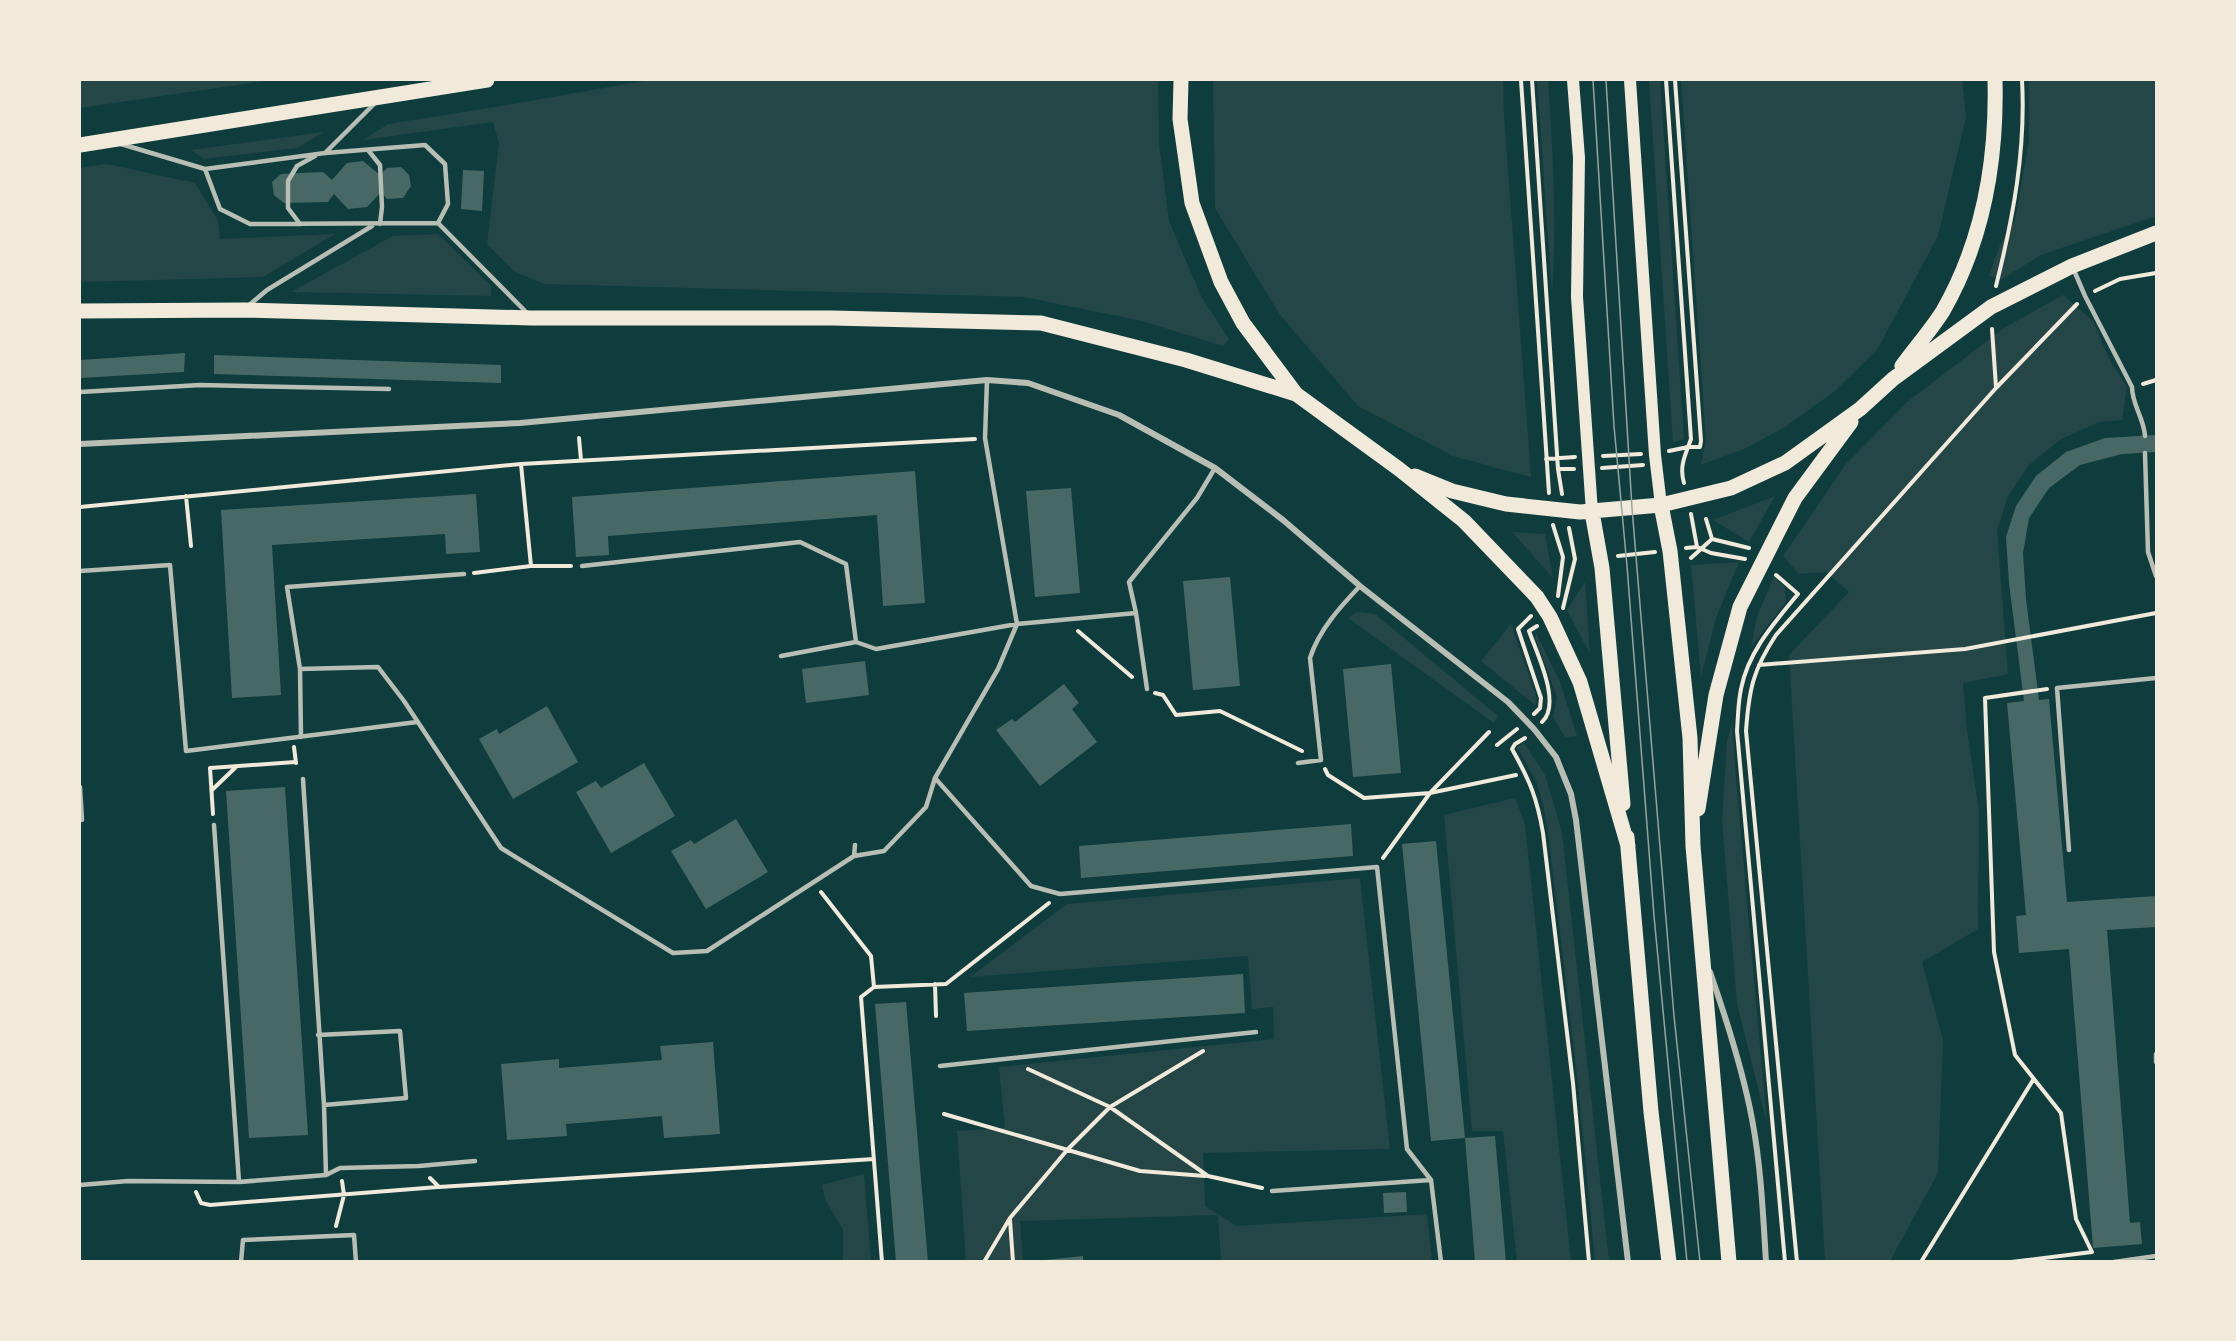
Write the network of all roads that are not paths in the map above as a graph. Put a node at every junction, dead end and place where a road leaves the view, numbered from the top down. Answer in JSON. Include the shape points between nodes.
{"nodes":[{"id":1,"x":487,"y":80,"type":"edge"},
{"id":2,"x":1181,"y":80,"type":"edge"},
{"id":3,"x":1573,"y":80,"type":"edge"},
{"id":4,"x":1630,"y":80,"type":"edge"},
{"id":5,"x":1995,"y":80,"type":"edge"},
{"id":6,"x":382,"y":96,"type":"junction"},
{"id":7,"x":108,"y":140,"type":"junction"},
{"id":8,"x":80,"y":145,"type":"edge"},
{"id":9,"x":368,"y":150,"type":"junction"},
{"id":10,"x":325,"y":153,"type":"junction"},
{"id":11,"x":317,"y":154,"type":"junction"},
{"id":12,"x":205,"y":169,"type":"junction"},
{"id":13,"x":438,"y":223,"type":"junction"},
{"id":14,"x":300,"y":224,"type":"junction"},
{"id":15,"x":377,"y":224,"type":"junction"},
{"id":16,"x":2157,"y":233,"type":"edge"},
{"id":17,"x":2072,"y":266,"type":"junction"},
{"id":18,"x":244,"y":310,"type":"junction"},
{"id":19,"x":80,"y":311,"type":"edge"},
{"id":20,"x":531,"y":318,"type":"junction"},
{"id":21,"x":1893,"y":379,"type":"junction"},
{"id":22,"x":987,"y":380,"type":"junction"},
{"id":23,"x":389,"y":389,"type":"dead end"},
{"id":24,"x":80,"y":392,"type":"edge"},
{"id":25,"x":1296,"y":394,"type":"junction"},
{"id":26,"x":1860,"y":410,"type":"junction"},
{"id":27,"x":2145,"y":436,"type":"dead end"},
{"id":28,"x":80,"y":444,"type":"edge"},
{"id":29,"x":2145,"y":453,"type":"dead end"},
{"id":30,"x":1215,"y":468,"type":"junction"},
{"id":31,"x":1399,"y":469,"type":"junction"},
{"id":32,"x":1661,"y":505,"type":"junction"},
{"id":33,"x":1592,"y":512,"type":"junction"},
{"id":34,"x":582,"y":566,"type":"road end"},
{"id":35,"x":80,"y":571,"type":"edge"},
{"id":36,"x":464,"y":574,"type":"road end"},
{"id":37,"x":2157,"y":576,"type":"edge"},
{"id":38,"x":1360,"y":586,"type":"junction"},
{"id":39,"x":1136,"y":613,"type":"junction"},
{"id":40,"x":1017,"y":624,"type":"junction"},
{"id":41,"x":856,"y":642,"type":"junction"},
{"id":42,"x":781,"y":656,"type":"dead end"},
{"id":43,"x":300,"y":669,"type":"junction"},
{"id":44,"x":2157,"y":678,"type":"edge"},
{"id":45,"x":1147,"y":689,"type":"road end"},
{"id":46,"x":417,"y":722,"type":"junction"},
{"id":47,"x":301,"y":737,"type":"junction"},
{"id":48,"x":1298,"y":763,"type":"dead end"},
{"id":49,"x":935,"y":778,"type":"junction"},
{"id":50,"x":303,"y":779,"type":"road end"},
{"id":51,"x":80,"y":787,"type":"edge"},
{"id":52,"x":82,"y":820,"type":"dead end"},
{"id":53,"x":214,"y":825,"type":"road end"},
{"id":54,"x":855,"y":845,"type":"dead end"},
{"id":55,"x":1628,"y":846,"type":"junction"},
{"id":56,"x":1693,"y":846,"type":"junction"},
{"id":57,"x":2069,"y":850,"type":"dead end"},
{"id":58,"x":854,"y":856,"type":"junction"},
{"id":59,"x":1700,"y":943,"type":"junction"},
{"id":60,"x":1256,"y":1032,"type":"dead end"},
{"id":61,"x":318,"y":1035,"type":"junction"},
{"id":62,"x":2157,"y":1054,"type":"edge"},
{"id":63,"x":2157,"y":1062,"type":"edge"},
{"id":64,"x":940,"y":1066,"type":"dead end"},
{"id":65,"x":324,"y":1105,"type":"junction"},
{"id":66,"x":475,"y":1161,"type":"dead end"},
{"id":67,"x":326,"y":1175,"type":"junction"},
{"id":68,"x":1431,"y":1180,"type":"junction"},
{"id":69,"x":239,"y":1182,"type":"junction"},
{"id":70,"x":80,"y":1185,"type":"edge"},
{"id":71,"x":1272,"y":1191,"type":"road end"},
{"id":72,"x":2157,"y":1256,"type":"edge"},
{"id":73,"x":241,"y":1262,"type":"edge"},
{"id":74,"x":356,"y":1262,"type":"edge"},
{"id":75,"x":1441,"y":1262,"type":"edge"},
{"id":76,"x":1628,"y":1262,"type":"edge"},
{"id":77,"x":1669,"y":1262,"type":"edge"},
{"id":78,"x":1729,"y":1262,"type":"edge"},
{"id":79,"x":1766,"y":1262,"type":"edge"},
{"id":80,"x":2114,"y":1262,"type":"edge"}],
"edges":[{"from":1,"to":6,"type":"main road"},
{"from":2,"to":25,"type":"main road","via":[[1185,164],[1205,244],[1243,322]]},
{"from":3,"to":33,"type":"main road","via":[[1579,158],[1577,297]]},
{"from":4,"to":32,"type":"main road"},
{"from":5,"to":21,"type":"main road","via":[[1996,119],[1988,187],[1971,252],[1942,311]]},
{"from":6,"to":7,"type":"main road"},
{"from":6,"to":10,"type":"lane"},
{"from":7,"to":8,"type":"main road"},
{"from":7,"to":12,"type":"lane"},
{"from":9,"to":10,"type":"lane"},
{"from":9,"to":13,"type":"lane","via":[[425,145],[445,164],[448,204]]},
{"from":9,"to":15,"type":"lane","via":[[380,165],[382,207]]},
{"from":10,"to":11,"type":"lane"},
{"from":11,"to":12,"type":"lane"},
{"from":11,"to":14,"type":"lane","via":[[297,166],[288,181],[288,208]]},
{"from":12,"to":14,"type":"lane","via":[[220,209],[250,224]]},
{"from":13,"to":15,"type":"lane"},
{"from":13,"to":20,"type":"lane"},
{"from":14,"to":15,"type":"lane"},
{"from":15,"to":18,"type":"lane","via":[[267,290]]},
{"from":16,"to":17,"type":"main road"},
{"from":17,"to":21,"type":"main road","via":[[1990,307]]},
{"from":17,"to":27,"type":"lane","via":[[2132,387]]},
{"from":18,"to":19,"type":"main road"},
{"from":18,"to":20,"type":"main road"},
{"from":20,"to":25,"type":"main road","via":[[1041,323],[1186,360]]},
{"from":21,"to":26,"type":"main road"},
{"from":22,"to":28,"type":"street","via":[[520,423]]},
{"from":22,"to":30,"type":"street","via":[[1028,383],[1119,415]]},
{"from":22,"to":40,"type":"lane","via":[[985,438]]},
{"from":23,"to":24,"type":"lane","via":[[200,385]]},
{"from":25,"to":31,"type":"main road"},
{"from":26,"to":32,"type":"main road","via":[[1785,463],[1731,488]]},
{"from":26,"to":56,"type":"main road","via":[[1795,498],[1740,607],[1716,695]]},
{"from":29,"to":37,"type":"lane","via":[[2148,552]]},
{"from":30,"to":38,"type":"street"},
{"from":30,"to":39,"type":"lane","via":[[1197,498],[1129,582]]},
{"from":31,"to":33,"type":"main road","via":[[1452,491],[1506,504]]},
{"from":31,"to":55,"type":"main road","via":[[1464,521],[1522,580],[1550,617],[1580,682]]},
{"from":32,"to":33,"type":"main road"},
{"from":32,"to":56,"type":"main road","via":[[1670,551],[1690,738]]},
{"from":33,"to":55,"type":"main road","via":[[1600,557]]},
{"from":34,"to":41,"type":"lane","via":[[800,542],[846,564]]},
{"from":35,"to":47,"type":"lane","via":[[170,565],[186,751]]},
{"from":36,"to":43,"type":"lane","via":[[287,587]]},
{"from":38,"to":48,"type":"lane","via":[[1314,645],[1310,658],[1321,760]]},
{"from":38,"to":76,"type":"street","via":[[1508,702],[1556,757],[1576,819]]},
{"from":39,"to":40,"type":"lane"},
{"from":39,"to":45,"type":"lane"},
{"from":40,"to":41,"type":"lane","via":[[876,649]]},
{"from":40,"to":49,"type":"lane","via":[[998,669]]},
{"from":41,"to":42,"type":"lane"},
{"from":43,"to":46,"type":"lane","via":[[378,667]]},
{"from":43,"to":47,"type":"lane"},
{"from":44,"to":57,"type":"lane","via":[[2056,688]]},
{"from":46,"to":47,"type":"lane"},
{"from":46,"to":58,"type":"lane","via":[[501,848],[673,953],[707,951]]},
{"from":49,"to":58,"type":"lane","via":[[926,807],[884,851]]},
{"from":49,"to":68,"type":"lane","via":[[1031,886],[1060,894],[1377,867],[1407,1149]]},
{"from":50,"to":61,"type":"lane"},
{"from":51,"to":52,"type":"lane"},
{"from":53,"to":69,"type":"lane"},
{"from":54,"to":58,"type":"lane"},
{"from":55,"to":77,"type":"main road","via":[[1651,1112]]},
{"from":56,"to":59,"type":"main road"},
{"from":59,"to":78,"type":"main road"},
{"from":59,"to":79,"type":"street","via":[[1725,1016],[1752,1118]]},
{"from":60,"to":64,"type":"lane"},
{"from":61,"to":65,"type":"lane"},
{"from":61,"to":65,"type":"lane","via":[[400,1031],[406,1098]]},
{"from":62,"to":63,"type":"lane"},
{"from":65,"to":67,"type":"lane"},
{"from":66,"to":67,"type":"lane","via":[[340,1168]]},
{"from":67,"to":69,"type":"lane"},
{"from":68,"to":71,"type":"lane"},
{"from":68,"to":75,"type":"lane"},
{"from":69,"to":70,"type":"lane","via":[[128,1181]]},
{"from":72,"to":80,"type":"lane"},
{"from":73,"to":74,"type":"lane","via":[[243,1240],[354,1234]]}]}
